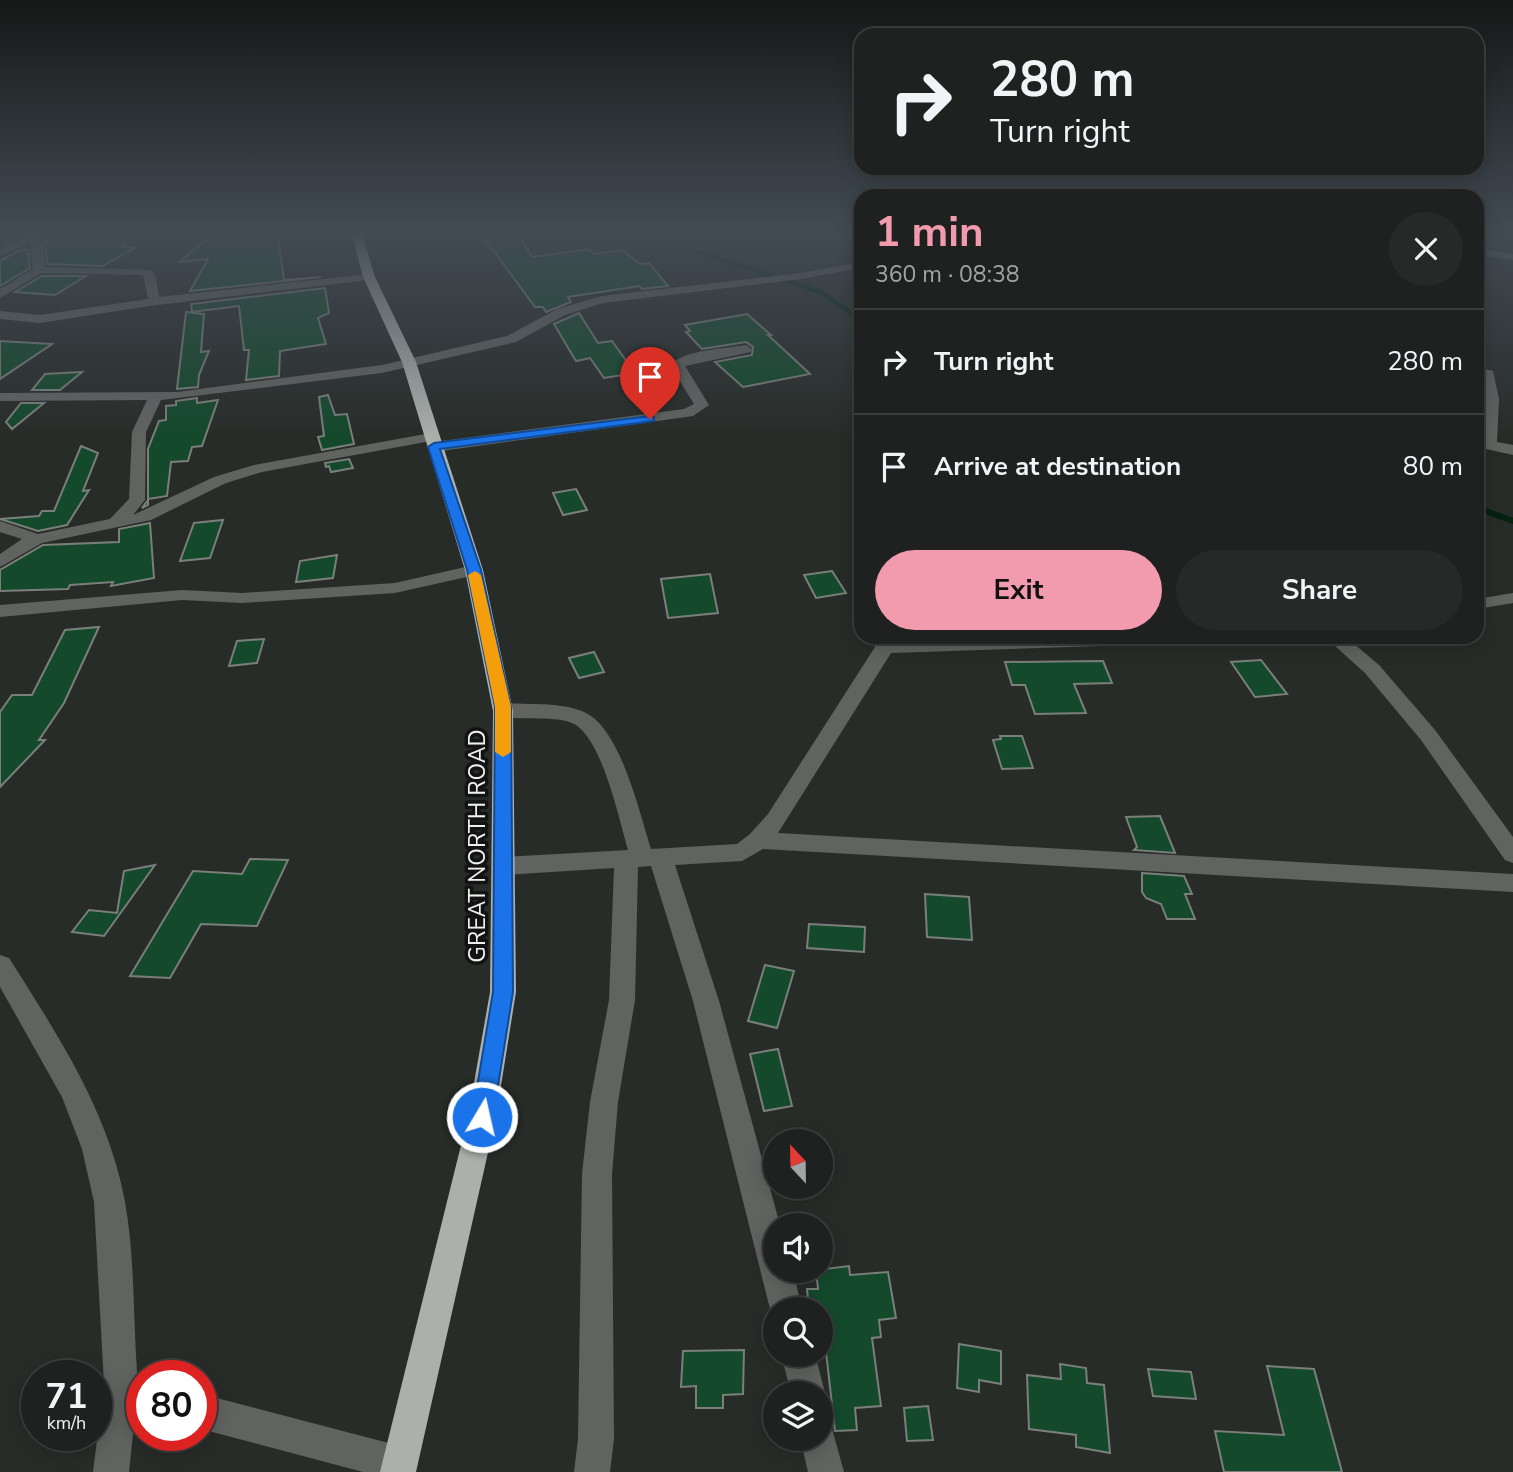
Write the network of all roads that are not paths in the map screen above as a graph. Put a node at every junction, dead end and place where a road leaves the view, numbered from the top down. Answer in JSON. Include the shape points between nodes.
{"nodes":[{"id":1,"x":165,"y":300,"type":"edge"},
{"id":2,"x":380,"y":300,"type":"edge"},
{"id":3,"x":605,"y":300,"type":"edge"},
{"id":4,"x":154,"y":301,"type":"joint"},
{"id":5,"x":0,"y":315,"type":"edge"},
{"id":6,"x":746,"y":349,"type":"dead end"},
{"id":7,"x":409,"y":362,"type":"junction"},
{"id":8,"x":1486,"y":371,"type":"dead end"},
{"id":9,"x":0,"y":397,"type":"edge"},
{"id":10,"x":156,"y":397,"type":"junction"},
{"id":11,"x":1484,"y":441,"type":"edge"},
{"id":12,"x":432,"y":442,"type":"junction"},
{"id":13,"x":1484,"y":444,"type":"edge"},
{"id":14,"x":1513,"y":450,"type":"edge"},
{"id":15,"x":115,"y":524,"type":"junction"},
{"id":16,"x":0,"y":526,"type":"edge"},
{"id":17,"x":37,"y":539,"type":"junction"},
{"id":18,"x":0,"y":562,"type":"edge"},
{"id":19,"x":474,"y":570,"type":"junction"},
{"id":20,"x":1513,"y":598,"type":"edge"},
{"id":21,"x":1484,"y":603,"type":"edge"},
{"id":22,"x":0,"y":611,"type":"edge"},
{"id":23,"x":885,"y":644,"type":"edge"},
{"id":24,"x":1342,"y":644,"type":"edge"},
{"id":25,"x":503,"y":711,"type":"junction"},
{"id":26,"x":758,"y":840,"type":"junction"},
{"id":27,"x":1513,"y":854,"type":"edge"},
{"id":28,"x":643,"y":858,"type":"junction"},
{"id":29,"x":504,"y":866,"type":"junction"},
{"id":30,"x":1513,"y":883,"type":"edge"},
{"id":31,"x":0,"y":965,"type":"edge"},
{"id":32,"x":763,"y":1218,"type":"edge"},
{"id":33,"x":128,"y":1360,"type":"edge"},
{"id":34,"x":126,"y":1409,"type":"edge"},
{"id":35,"x":217,"y":1416,"type":"edge"},
{"id":36,"x":821,"y":1451,"type":"edge"},
{"id":37,"x":398,"y":1468,"type":"edge"},
{"id":38,"x":111,"y":1472,"type":"edge"},
{"id":39,"x":592,"y":1472,"type":"edge"},
{"id":40,"x":826,"y":1472,"type":"edge"}],
"edges":[{"from":1,"to":4,"type":"street"},
{"from":2,"to":7,"type":"highway","name":"GREAT NORTH ROAD"},
{"from":3,"to":7,"type":"street","via":[[561,312],[511,340]]},
{"from":4,"to":5,"type":"street","via":[[40,319]]},
{"from":6,"to":12,"type":"street","via":[[677,365],[702,405],[688,413]]},
{"from":7,"to":10,"type":"street"},
{"from":7,"to":12,"type":"highway","name":"GREAT NORTH ROAD"},
{"from":8,"to":11,"type":"street","via":[[1498,400]]},
{"from":9,"to":10,"type":"street"},
{"from":10,"to":15,"type":"street","via":[[139,432],[137,500]]},
{"from":12,"to":15,"type":"street","via":[[242,473],[151,515]]},
{"from":12,"to":19,"type":"highway","name":"GREAT NORTH ROAD"},
{"from":13,"to":14,"type":"street"},
{"from":15,"to":17,"type":"street"},
{"from":16,"to":17,"type":"street"},
{"from":17,"to":18,"type":"street"},
{"from":19,"to":22,"type":"street","via":[[395,588],[242,598],[182,595]]},
{"from":19,"to":25,"type":"highway","name":"GREAT NORTH ROAD"},
{"from":20,"to":21,"type":"street"},
{"from":23,"to":26,"type":"street","via":[[776,820]]},
{"from":24,"to":27,"type":"street","via":[[1372,669],[1428,735]]},
{"from":25,"to":28,"type":"street","via":[[550,711],[575,717],[595,729]]},
{"from":25,"to":29,"type":"highway","name":"GREAT NORTH ROAD"},
{"from":26,"to":28,"type":"street","via":[[742,852]]},
{"from":26,"to":30,"type":"street"},
{"from":28,"to":29,"type":"street"},
{"from":28,"to":32,"type":"street","via":[[706,1001]]},
{"from":28,"to":39,"type":"street","via":[[601,1125]]},
{"from":29,"to":37,"type":"highway","name":"GREAT NORTH ROAD","via":[[503,992],[482,1117]]},
{"from":31,"to":33,"type":"street","via":[[72,1084],[105,1177]]},
{"from":34,"to":38,"type":"street"},
{"from":35,"to":37,"type":"street"},
{"from":36,"to":40,"type":"street"}]}
